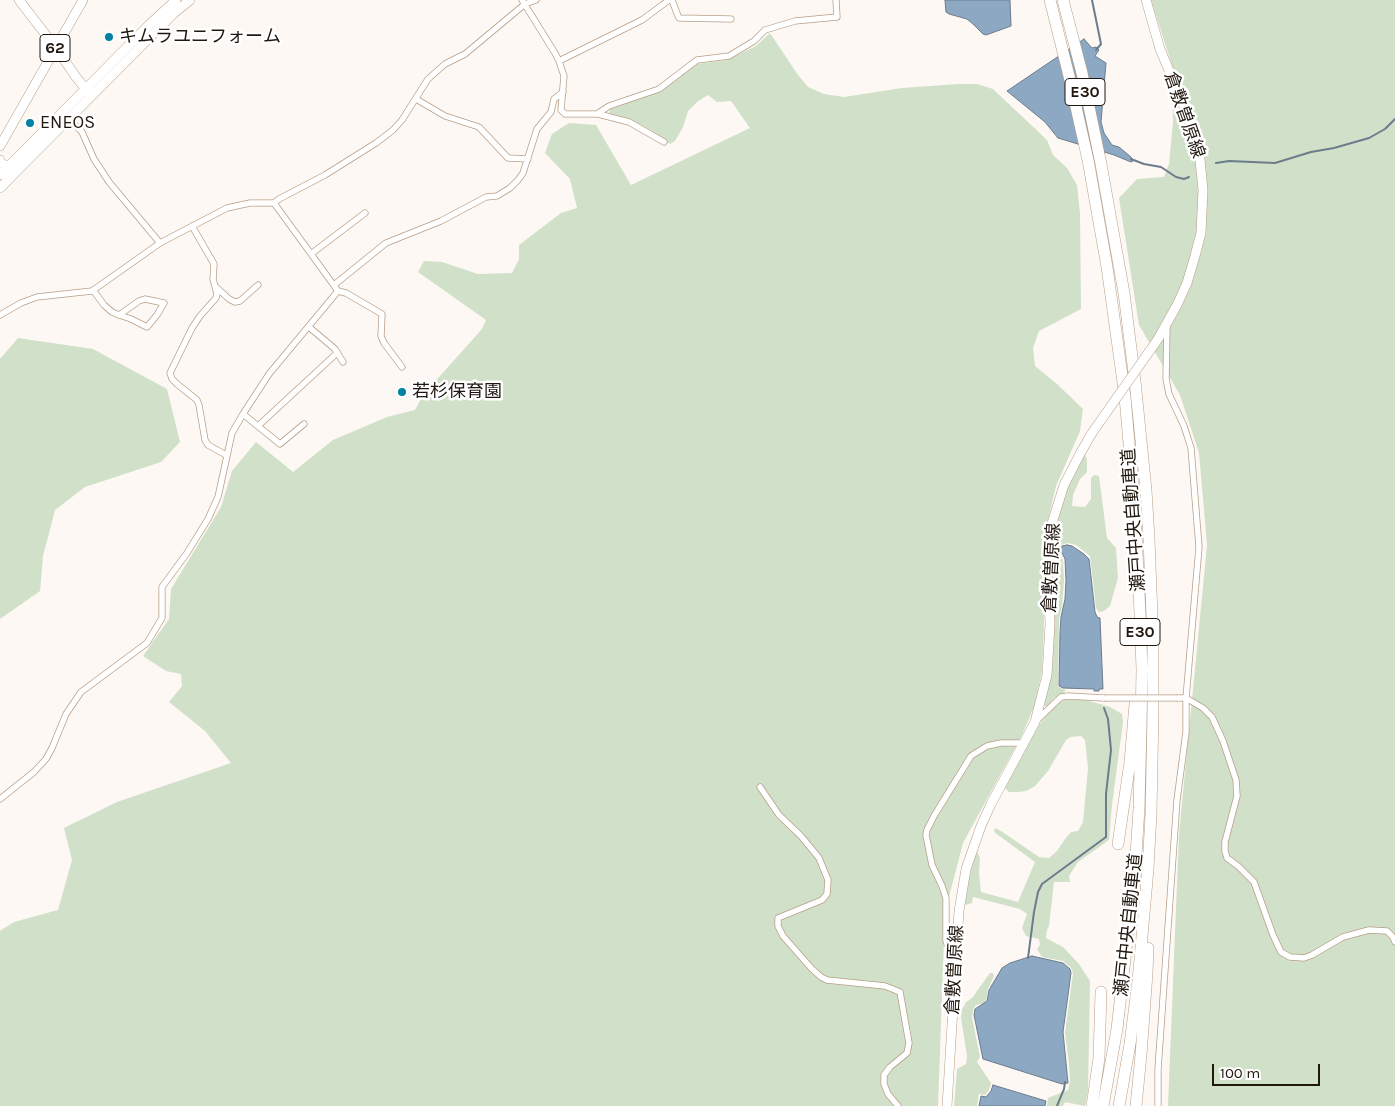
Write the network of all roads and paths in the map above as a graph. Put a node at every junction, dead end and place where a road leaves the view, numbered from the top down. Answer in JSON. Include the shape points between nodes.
{"nodes":[{"id":1,"x":19,"y":0,"type":"edge"},
{"id":2,"x":83,"y":0,"type":"edge"},
{"id":3,"x":176,"y":0,"type":"edge"},
{"id":4,"x":190,"y":0,"type":"edge"},
{"id":5,"x":536,"y":0,"type":"edge"},
{"id":6,"x":670,"y":0,"type":"edge"},
{"id":7,"x":836,"y":0,"type":"edge"},
{"id":8,"x":1050,"y":0,"type":"edge"},
{"id":9,"x":1063,"y":0,"type":"edge"},
{"id":10,"x":1146,"y":0,"type":"edge"},
{"id":11,"x":524,"y":2,"type":"edge"},
{"id":12,"x":732,"y":19,"type":"dead end"},
{"id":13,"x":56,"y":48,"type":"junction"},
{"id":14,"x":559,"y":61,"type":"junction"},
{"id":15,"x":89,"y":92,"type":"junction"},
{"id":16,"x":563,"y":92,"type":"junction"},
{"id":17,"x":416,"y":99,"type":"junction"},
{"id":18,"x":597,"y":114,"type":"junction"},
{"id":19,"x":69,"y":118,"type":"junction"},
{"id":20,"x":47,"y":134,"type":"junction"},
{"id":21,"x":664,"y":142,"type":"dead end"},
{"id":22,"x":0,"y":146,"type":"edge"},
{"id":23,"x":528,"y":158,"type":"junction"},
{"id":24,"x":0,"y":160,"type":"edge"},
{"id":25,"x":8,"y":166,"type":"junction"},
{"id":26,"x":0,"y":175,"type":"edge"},
{"id":27,"x":0,"y":188,"type":"edge"},
{"id":28,"x":274,"y":203,"type":"junction"},
{"id":29,"x":365,"y":214,"type":"dead end"},
{"id":30,"x":192,"y":226,"type":"junction"},
{"id":31,"x":160,"y":243,"type":"junction"},
{"id":32,"x":311,"y":254,"type":"junction"},
{"id":33,"x":258,"y":285,"type":"dead end"},
{"id":34,"x":334,"y":285,"type":"junction"},
{"id":35,"x":216,"y":287,"type":"junction"},
{"id":36,"x":93,"y":290,"type":"junction"},
{"id":37,"x":338,"y":291,"type":"junction"},
{"id":38,"x":0,"y":315,"type":"edge"},
{"id":39,"x":119,"y":315,"type":"junction"},
{"id":40,"x":1167,"y":323,"type":"junction"},
{"id":41,"x":309,"y":327,"type":"junction"},
{"id":42,"x":337,"y":353,"type":"junction"},
{"id":43,"x":344,"y":362,"type":"dead end"},
{"id":44,"x":402,"y":367,"type":"dead end"},
{"id":45,"x":243,"y":414,"type":"junction"},
{"id":46,"x":304,"y":424,"type":"dead end"},
{"id":47,"x":258,"y":426,"type":"junction"},
{"id":48,"x":226,"y":455,"type":"junction"},
{"id":49,"x":1142,"y":669,"type":"junction"},
{"id":50,"x":1186,"y":698,"type":"junction"},
{"id":51,"x":1035,"y":722,"type":"junction"},
{"id":52,"x":1024,"y":743,"type":"junction"},
{"id":53,"x":760,"y":787,"type":"dead end"},
{"id":54,"x":0,"y":799,"type":"edge"},
{"id":55,"x":1118,"y":844,"type":"dead end"},
{"id":56,"x":1148,"y":869,"type":"junction"},
{"id":57,"x":1395,"y":942,"type":"edge"},
{"id":58,"x":956,"y":960,"type":"junction"},
{"id":59,"x":1101,"y":992,"type":"dead end"},
{"id":60,"x":898,"y":1106,"type":"edge"},
{"id":61,"x":947,"y":1106,"type":"edge"},
{"id":62,"x":1092,"y":1106,"type":"edge"},
{"id":63,"x":1103,"y":1106,"type":"edge"},
{"id":64,"x":1119,"y":1106,"type":"edge"},
{"id":65,"x":1136,"y":1106,"type":"edge"},
{"id":66,"x":1158,"y":1106,"type":"edge"}],
"edges":[{"from":1,"to":13,"type":"street","number":"62"},
{"from":2,"to":13,"type":"street"},
{"from":3,"to":15,"type":"street"},
{"from":4,"to":15,"type":"street"},
{"from":5,"to":11,"type":"street"},
{"from":6,"to":12,"type":"street","via":[[680,18]]},
{"from":6,"to":14,"type":"street","via":[[642,20]]},
{"from":7,"to":18,"type":"street","via":[[837,16],[795,21],[765,30],[754,41],[728,56],[697,60],[659,89],[609,106]]},
{"from":8,"to":49,"type":"highway","name":"瀬戸中央自動車道","number":"E30","via":[[1088,160],[1125,397],[1135,512]]},
{"from":9,"to":56,"type":"highway","name":"瀬戸中央自動車道","number":"E30","via":[[1101,164],[1124,293],[1135,380],[1149,529],[1153,653]]},
{"from":10,"to":40,"type":"street","name":"倉敷曽原線","via":[[1160,49],[1194,134],[1204,190],[1201,234],[1195,256],[1187,283]]},
{"from":11,"to":14,"type":"street"},
{"from":11,"to":17,"type":"street","via":[[465,54],[445,64],[428,79]]},
{"from":13,"to":15,"type":"street","number":"62"},
{"from":13,"to":22,"type":"street"},
{"from":14,"to":16,"type":"street","via":[[564,76]]},
{"from":15,"to":19,"type":"street"},
{"from":15,"to":20,"type":"street"},
{"from":16,"to":18,"type":"street","via":[[561,110],[565,114]]},
{"from":16,"to":23,"type":"street","via":[[554,99],[550,112],[538,129]]},
{"from":17,"to":23,"type":"street","via":[[445,116],[479,127],[508,158]]},
{"from":17,"to":28,"type":"street","via":[[402,120],[376,143],[325,176]]},
{"from":18,"to":21,"type":"street","via":[[629,122]]},
{"from":19,"to":20,"type":"street"},
{"from":19,"to":31,"type":"street","via":[[82,132],[108,182]]},
{"from":20,"to":25,"type":"street"},
{"from":20,"to":27,"type":"street"},
{"from":23,"to":34,"type":"street","via":[[523,173],[510,188],[441,221],[386,242]]},
{"from":24,"to":25,"type":"street"},
{"from":25,"to":26,"type":"street"},
{"from":28,"to":30,"type":"street","via":[[250,203],[227,208]]},
{"from":28,"to":32,"type":"street"},
{"from":29,"to":32,"type":"street"},
{"from":30,"to":31,"type":"street"},
{"from":30,"to":35,"type":"street","via":[[214,264]]},
{"from":31,"to":36,"type":"street"},
{"from":32,"to":34,"type":"street"},
{"from":33,"to":35,"type":"street","via":[[240,302],[229,299]]},
{"from":34,"to":37,"type":"street"},
{"from":35,"to":48,"type":"street","via":[[216,298],[192,328],[170,374],[197,400],[204,440]]},
{"from":36,"to":38,"type":"street","via":[[37,297]]},
{"from":36,"to":39,"type":"street","via":[[104,305]]},
{"from":37,"to":41,"type":"street"},
{"from":37,"to":44,"type":"street","via":[[382,314],[381,336]]},
{"from":39,"to":39,"type":"street","via":[[145,299],[164,303],[147,327]]},
{"from":40,"to":50,"type":"street","via":[[1166,379],[1191,448],[1198,526]]},
{"from":40,"to":51,"type":"street","name":"倉敷曽原線","bridge":true,"via":[[1092,434],[1064,485],[1052,523],[1047,675]]},
{"from":41,"to":42,"type":"street"},
{"from":41,"to":45,"type":"street","via":[[269,374]]},
{"from":42,"to":43,"type":"street"},
{"from":42,"to":47,"type":"street"},
{"from":45,"to":47,"type":"street"},
{"from":45,"to":48,"type":"street","via":[[232,433]]},
{"from":46,"to":47,"type":"street","via":[[280,444]]},
{"from":48,"to":54,"type":"street","via":[[218,497],[187,553],[162,587],[162,618],[147,643],[81,692],[66,714],[46,759]]},
{"from":49,"to":55,"type":"highway","via":[[1136,692]]},
{"from":49,"to":63,"type":"highway","name":"瀬戸中央自動車道","number":"E30","via":[[1135,871],[1120,1012]]},
{"from":50,"to":51,"type":"street","bridge":true,"via":[[1060,697]]},
{"from":50,"to":57,"type":"street","via":[[1212,717],[1223,741],[1238,796],[1225,851],[1227,858],[1254,882],[1281,952],[1290,957],[1304,958],[1343,937],[1370,930],[1388,931]]},
{"from":50,"to":66,"type":"street","via":[[1186,732],[1177,800],[1158,1069]]},
{"from":51,"to":52,"type":"street","name":"倉敷曽原線"},
{"from":52,"to":58,"type":"street","name":"倉敷曽原線","via":[[991,804],[972,849],[961,892]]},
{"from":52,"to":58,"type":"street","via":[[987,746],[971,756],[927,830],[932,865],[946,898],[946,941]]},
{"from":53,"to":60,"type":"street","via":[[779,815],[820,858],[828,880],[827,894],[822,900],[778,918],[783,936],[812,969],[827,980],[885,986],[900,992],[910,1043],[907,1053],[884,1074],[888,1094]]},
{"from":56,"to":64,"type":"highway","name":"瀬戸中央自動車道","number":"E30","via":[[1138,981]]},
{"from":56,"to":65,"type":"highway","via":[[1147,973]]},
{"from":58,"to":61,"type":"street","name":"倉敷曽原線"},
{"from":59,"to":62,"type":"highway","via":[[1099,1058]]}]}
